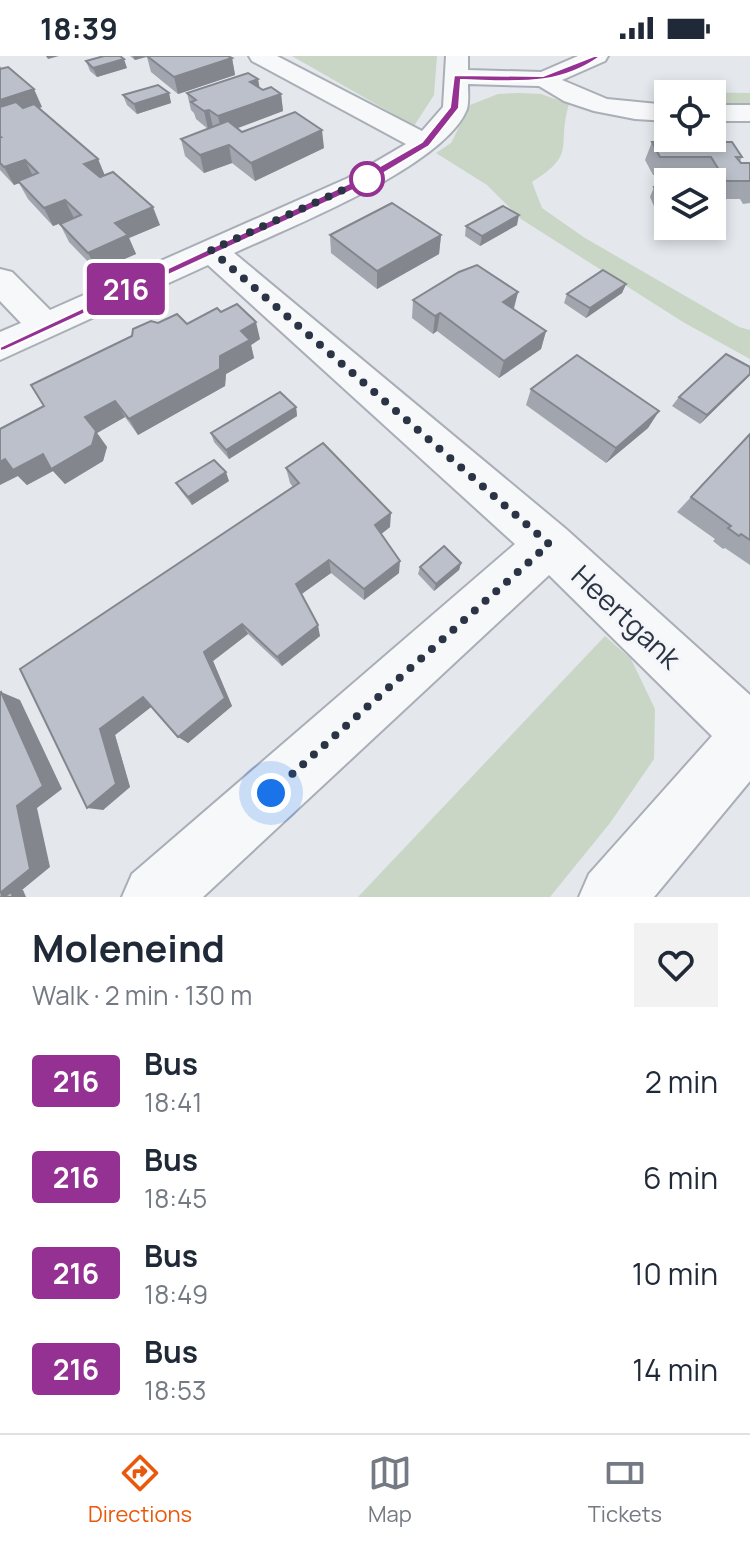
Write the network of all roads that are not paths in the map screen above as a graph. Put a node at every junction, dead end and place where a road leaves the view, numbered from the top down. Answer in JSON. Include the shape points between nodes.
{"nodes":[{"id":1,"x":260,"y":56,"type":"edge"},
{"id":2,"x":597,"y":56,"type":"edge"},
{"id":3,"x":457,"y":67,"type":"edge"},
{"id":4,"x":544,"y":79,"type":"junction"},
{"id":5,"x":654,"y":112,"type":"edge"},
{"id":6,"x":726,"y":113,"type":"edge"},
{"id":7,"x":750,"y":113,"type":"edge"},
{"id":8,"x":426,"y":144,"type":"junction"},
{"id":9,"x":211,"y":250,"type":"junction"},
{"id":10,"x":0,"y":280,"type":"edge"},
{"id":11,"x":45,"y":326,"type":"junction"},
{"id":12,"x":0,"y":347,"type":"edge"},
{"id":13,"x":549,"y":544,"type":"junction"},
{"id":14,"x":750,"y":735,"type":"edge"},
{"id":15,"x":155,"y":897,"type":"edge"},
{"id":16,"x":612,"y":897,"type":"edge"}],
"edges":[{"from":1,"to":8,"type":"street"},
{"from":2,"to":4,"type":"street"},
{"from":3,"to":4,"type":"street"},
{"from":3,"to":8,"type":"street","via":[[455,108]]},
{"from":4,"to":5,"type":"street","via":[[597,106]]},
{"from":6,"to":7,"type":"street"},
{"from":8,"to":9,"type":"street","via":[[358,184]]},
{"from":9,"to":11,"type":"street"},
{"from":9,"to":13,"type":"street","name":"Heertgank"},
{"from":10,"to":11,"type":"street"},
{"from":11,"to":12,"type":"street"},
{"from":13,"to":14,"type":"street","name":"Heertgank"},
{"from":13,"to":15,"type":"street"},
{"from":14,"to":16,"type":"street"}]}
